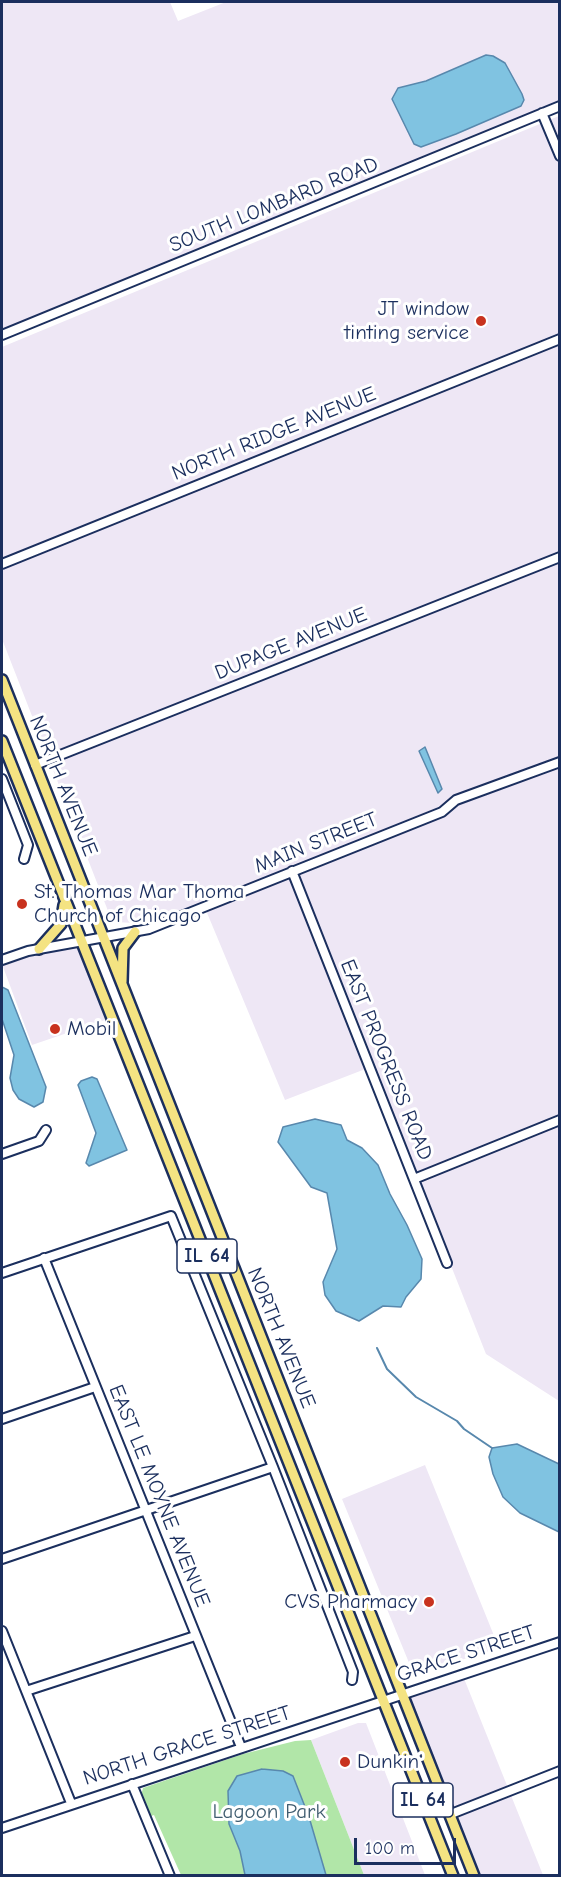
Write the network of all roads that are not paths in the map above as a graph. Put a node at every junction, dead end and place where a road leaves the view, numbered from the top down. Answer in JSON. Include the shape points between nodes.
{"nodes":[{"id":1,"x":560,"y":106,"type":"edge"},
{"id":2,"x":542,"y":113,"type":"junction"},
{"id":3,"x":560,"y":156,"type":"edge"},
{"id":4,"x":2,"y":335,"type":"edge"},
{"id":5,"x":560,"y":339,"type":"edge"},
{"id":6,"x":560,"y":557,"type":"edge"},
{"id":7,"x":2,"y":564,"type":"edge"},
{"id":8,"x":2,"y":680,"type":"edge"},
{"id":9,"x":2,"y":741,"type":"edge"},
{"id":10,"x":560,"y":762,"type":"edge"},
{"id":11,"x":35,"y":765,"type":"junction"},
{"id":12,"x":2,"y":779,"type":"edge"},
{"id":13,"x":24,"y":859,"type":"dead end"},
{"id":14,"x":292,"y":871,"type":"junction"},
{"id":15,"x":64,"y":903,"type":"junction"},
{"id":16,"x":135,"y":932,"type":"junction"},
{"id":17,"x":104,"y":938,"type":"junction"},
{"id":18,"x":79,"y":942,"type":"junction"},
{"id":19,"x":39,"y":949,"type":"junction"},
{"id":20,"x":2,"y":960,"type":"edge"},
{"id":21,"x":122,"y":987,"type":"junction"},
{"id":22,"x":560,"y":1120,"type":"edge"},
{"id":23,"x":46,"y":1130,"type":"dead end"},
{"id":24,"x":2,"y":1154,"type":"edge"},
{"id":25,"x":414,"y":1179,"type":"junction"},
{"id":26,"x":44,"y":1258,"type":"junction"},
{"id":27,"x":447,"y":1263,"type":"dead end"},
{"id":28,"x":2,"y":1273,"type":"edge"},
{"id":29,"x":95,"y":1387,"type":"junction"},
{"id":30,"x":2,"y":1419,"type":"edge"},
{"id":31,"x":273,"y":1467,"type":"junction"},
{"id":32,"x":146,"y":1510,"type":"junction"},
{"id":33,"x":2,"y":1559,"type":"edge"},
{"id":34,"x":2,"y":1631,"type":"edge"},
{"id":35,"x":195,"y":1636,"type":"junction"},
{"id":36,"x":560,"y":1642,"type":"edge"},
{"id":37,"x":352,"y":1680,"type":"dead end"},
{"id":38,"x":26,"y":1691,"type":"junction"},
{"id":39,"x":403,"y":1693,"type":"junction"},
{"id":40,"x":384,"y":1700,"type":"junction"},
{"id":41,"x":242,"y":1747,"type":"junction"},
{"id":42,"x":560,"y":1771,"type":"edge"},
{"id":43,"x":132,"y":1785,"type":"junction"},
{"id":44,"x":71,"y":1803,"type":"junction"},
{"id":45,"x":451,"y":1814,"type":"junction"},
{"id":46,"x":2,"y":1828,"type":"edge"},
{"id":47,"x":170,"y":1875,"type":"edge"},
{"id":48,"x":453,"y":1875,"type":"edge"},
{"id":49,"x":474,"y":1875,"type":"edge"}],
"edges":[{"from":1,"to":2,"type":"street","name":"SOUTH LOMBARD ROAD"},
{"from":2,"to":3,"type":"street"},
{"from":2,"to":4,"type":"street","name":"SOUTH LOMBARD ROAD"},
{"from":5,"to":7,"type":"street","name":"NORTH RIDGE AVENUE"},
{"from":6,"to":11,"type":"street","name":"DUPAGE AVENUE"},
{"from":8,"to":11,"type":"main road","name":"NORTH AVENUE","number":"IL 64"},
{"from":9,"to":15,"type":"main road","name":"NORTH AVENUE","number":"IL 64"},
{"from":10,"to":14,"type":"street","name":"MAIN STREET","via":[[456,800],[442,812]]},
{"from":11,"to":17,"type":"main road","name":"NORTH AVENUE","number":"IL 64"},
{"from":12,"to":13,"type":"street","via":[[28,845]]},
{"from":14,"to":16,"type":"street","name":"MAIN STREET"},
{"from":14,"to":25,"type":"street","name":"EAST PROGRESS ROAD"},
{"from":15,"to":18,"type":"main road","name":"NORTH AVENUE","number":"IL 64"},
{"from":15,"to":19,"type":"main road","via":[[61,924]]},
{"from":16,"to":17,"type":"street","name":"MAIN STREET"},
{"from":16,"to":21,"type":"main road","via":[[123,948]]},
{"from":17,"to":18,"type":"street","name":"MAIN STREET"},
{"from":17,"to":21,"type":"main road","name":"NORTH AVENUE","number":"IL 64"},
{"from":18,"to":19,"type":"street","name":"MAIN STREET"},
{"from":18,"to":40,"type":"main road","name":"NORTH AVENUE","number":"IL 64"},
{"from":19,"to":20,"type":"street","name":"MAIN STREET"},
{"from":21,"to":39,"type":"main road","name":"NORTH AVENUE","number":"IL 64"},
{"from":22,"to":25,"type":"street"},
{"from":23,"to":24,"type":"street","via":[[39,1141]]},
{"from":25,"to":27,"type":"street","name":"EAST PROGRESS ROAD"},
{"from":26,"to":28,"type":"street"},
{"from":26,"to":29,"type":"street","name":"EAST LE MOYNE AVENUE"},
{"from":26,"to":31,"type":"street","via":[[171,1216]]},
{"from":29,"to":30,"type":"street"},
{"from":29,"to":32,"type":"street","name":"EAST LE MOYNE AVENUE"},
{"from":31,"to":32,"type":"street"},
{"from":31,"to":37,"type":"street","via":[[353,1672]]},
{"from":32,"to":33,"type":"street"},
{"from":32,"to":35,"type":"street","name":"EAST LE MOYNE AVENUE"},
{"from":34,"to":38,"type":"street"},
{"from":35,"to":38,"type":"street"},
{"from":35,"to":41,"type":"street","name":"EAST LE MOYNE AVENUE"},
{"from":36,"to":39,"type":"street","name":"GRACE STREET"},
{"from":38,"to":44,"type":"street"},
{"from":39,"to":40,"type":"street","name":"GRACE STREET"},
{"from":39,"to":45,"type":"main road","name":"NORTH AVENUE","number":"IL 64"},
{"from":40,"to":41,"type":"street","name":"NORTH GRACE STREET"},
{"from":40,"to":48,"type":"main road","name":"NORTH AVENUE","number":"IL 64"},
{"from":41,"to":43,"type":"street","name":"NORTH GRACE STREET"},
{"from":42,"to":45,"type":"street"},
{"from":43,"to":44,"type":"street","name":"NORTH GRACE STREET"},
{"from":43,"to":47,"type":"street"},
{"from":44,"to":46,"type":"street","name":"NORTH GRACE STREET"},
{"from":45,"to":49,"type":"main road","name":"NORTH AVENUE","number":"IL 64"}]}
